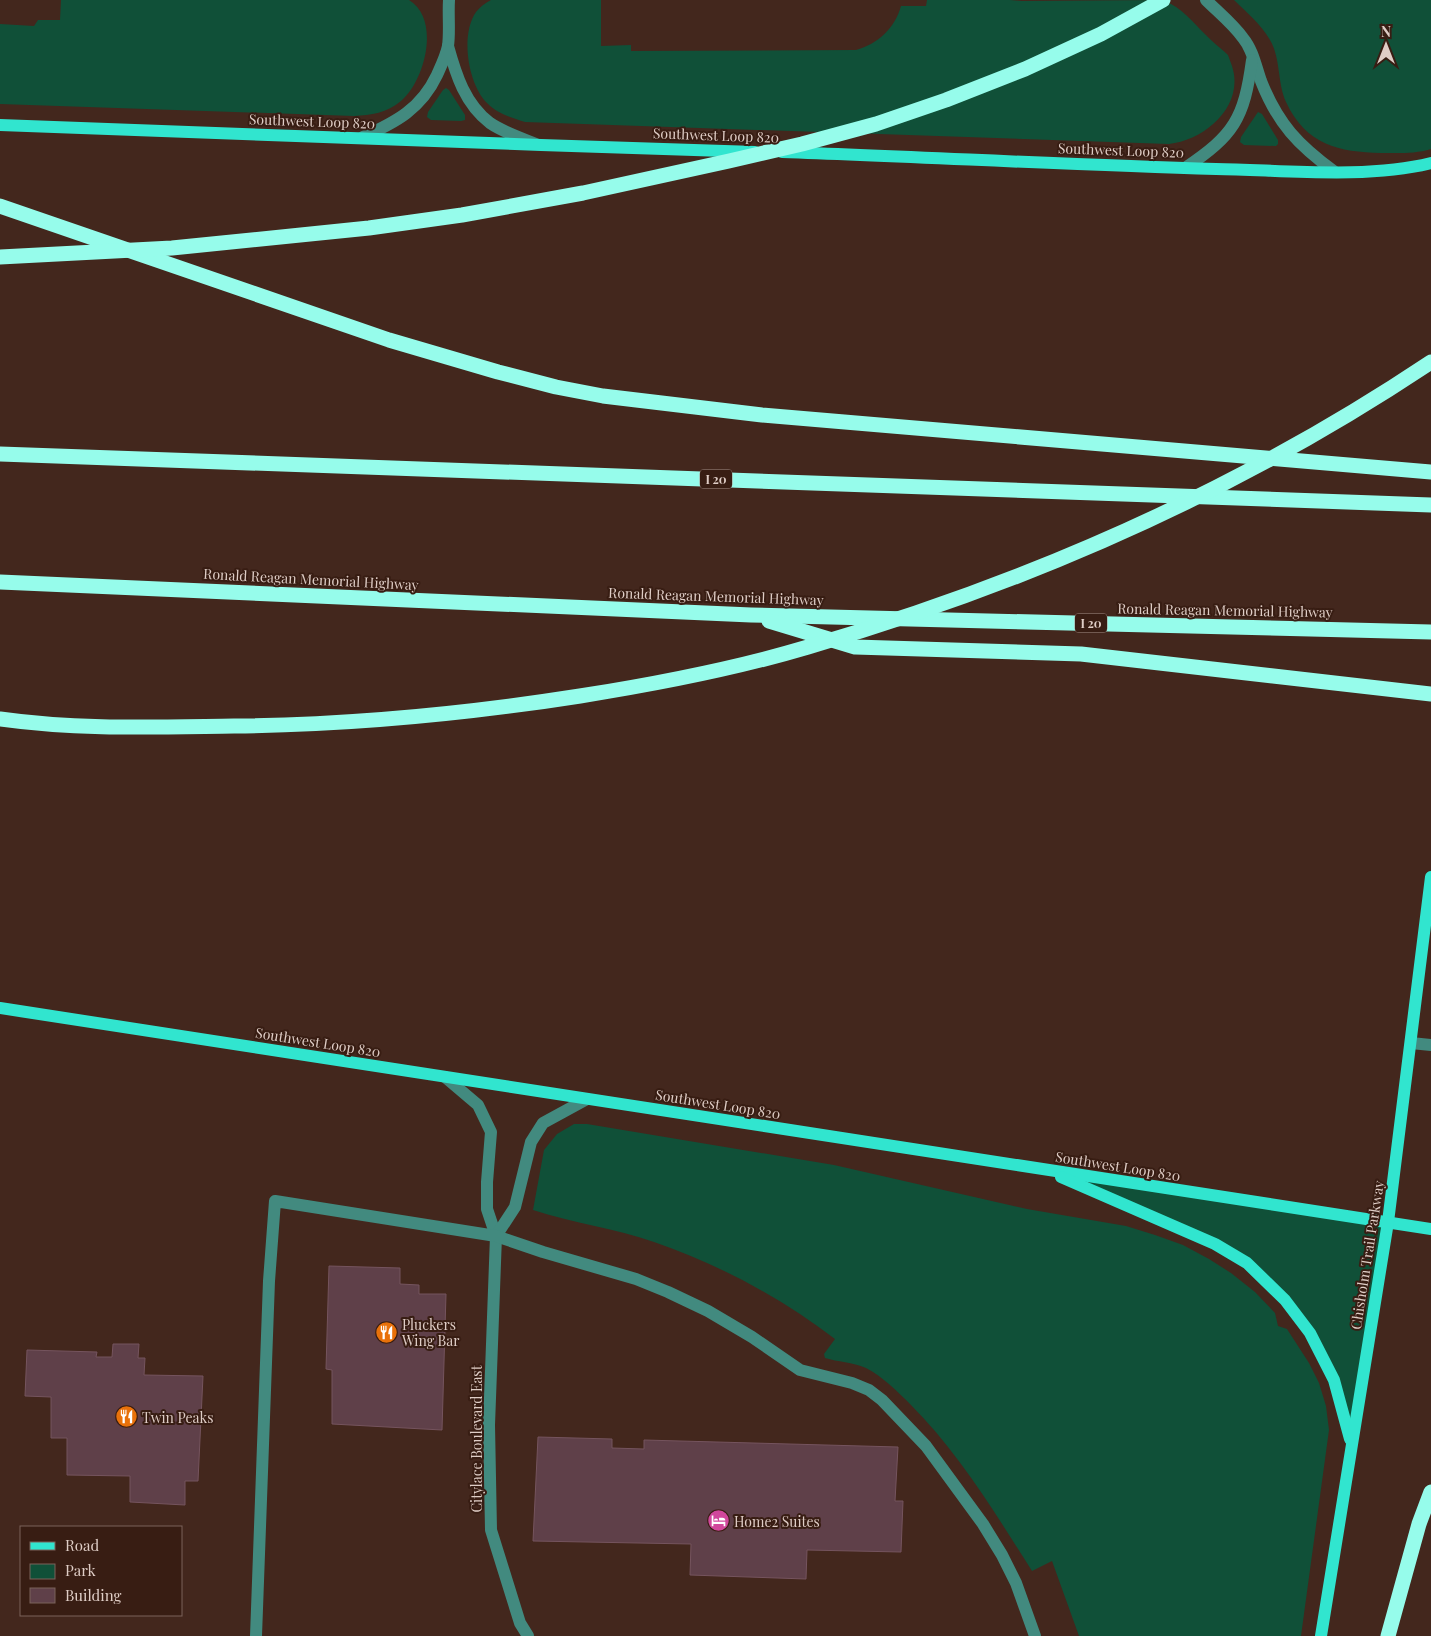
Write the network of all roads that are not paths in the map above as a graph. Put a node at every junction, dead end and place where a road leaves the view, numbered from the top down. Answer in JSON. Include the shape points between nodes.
{"nodes":[{"id":1,"x":448,"y":0,"type":"edge"},
{"id":2,"x":1163,"y":0,"type":"edge"},
{"id":3,"x":1206,"y":0,"type":"edge"},
{"id":4,"x":448,"y":46,"type":"junction"},
{"id":5,"x":1252,"y":58,"type":"junction"},
{"id":6,"x":0,"y":125,"type":"edge"},
{"id":7,"x":363,"y":137,"type":"junction"},
{"id":8,"x":541,"y":145,"type":"junction"},
{"id":9,"x":1431,"y":163,"type":"edge"},
{"id":10,"x":1185,"y":168,"type":"junction"},
{"id":11,"x":1335,"y":172,"type":"junction"},
{"id":12,"x":0,"y":206,"type":"edge"},
{"id":13,"x":0,"y":257,"type":"edge"},
{"id":14,"x":1431,"y":362,"type":"edge"},
{"id":15,"x":0,"y":454,"type":"edge"},
{"id":16,"x":1431,"y":472,"type":"edge"},
{"id":17,"x":1431,"y":505,"type":"edge"},
{"id":18,"x":0,"y":582,"type":"edge"},
{"id":19,"x":751,"y":615,"type":"junction"},
{"id":20,"x":1431,"y":632,"type":"edge"},
{"id":21,"x":1431,"y":694,"type":"edge"},
{"id":22,"x":0,"y":719,"type":"edge"},
{"id":23,"x":1431,"y":877,"type":"edge"},
{"id":24,"x":0,"y":1008,"type":"edge"},
{"id":25,"x":1410,"y":1043,"type":"junction"},
{"id":26,"x":1431,"y":1045,"type":"edge"},
{"id":27,"x":445,"y":1076,"type":"junction"},
{"id":28,"x":587,"y":1098,"type":"junction"},
{"id":29,"x":1045,"y":1170,"type":"junction"},
{"id":30,"x":1388,"y":1222,"type":"junction"},
{"id":31,"x":1431,"y":1230,"type":"edge"},
{"id":32,"x":496,"y":1236,"type":"junction"},
{"id":33,"x":1351,"y":1444,"type":"junction"},
{"id":34,"x":1431,"y":1492,"type":"edge"},
{"id":35,"x":256,"y":1636,"type":"edge"},
{"id":36,"x":528,"y":1636,"type":"edge"},
{"id":37,"x":1035,"y":1636,"type":"edge"},
{"id":38,"x":1321,"y":1636,"type":"edge"},
{"id":39,"x":1388,"y":1636,"type":"edge"}],
"edges":[{"from":1,"to":4,"type":"lane"},
{"from":2,"to":13,"type":"highway","bridge":true,"via":[[1101,34],[946,100],[876,124],[729,161],[582,193],[369,228],[172,248]]},
{"from":3,"to":5,"type":"lane","via":[[1243,38]]},
{"from":4,"to":7,"type":"lane","via":[[432,85],[420,102],[400,119]]},
{"from":4,"to":8,"type":"lane","via":[[456,75],[476,110],[490,123]]},
{"from":5,"to":10,"type":"lane","via":[[1248,89],[1237,120],[1211,151]]},
{"from":5,"to":11,"type":"lane","via":[[1283,123],[1296,140]]},
{"from":6,"to":7,"type":"main road","name":"Southwest Loop 820"},
{"from":7,"to":8,"type":"main road","name":"Southwest Loop 820"},
{"from":8,"to":10,"type":"main road","name":"Southwest Loop 820"},
{"from":9,"to":11,"type":"main road","name":"Southwest Loop 820","via":[[1384,171]]},
{"from":10,"to":11,"type":"main road","name":"Southwest Loop 820"},
{"from":12,"to":16,"type":"highway","via":[[389,340],[556,387],[762,415]]},
{"from":14,"to":22,"type":"highway","bridge":true,"via":[[1239,476],[1114,535],[995,584],[806,648],[620,689],[535,703],[401,718],[279,726],[169,727]]},
{"from":15,"to":17,"type":"highway","number":"I 20"},
{"from":18,"to":19,"type":"highway","name":"Ronald Reagan Memorial Highway","number":"I 20"},
{"from":19,"to":20,"type":"highway","name":"Ronald Reagan Memorial Highway","number":"I 20"},
{"from":19,"to":21,"type":"highway","via":[[855,647],[1081,654]]},
{"from":23,"to":25,"type":"main road","name":"Chisholm Trail Parkway"},
{"from":24,"to":27,"type":"main road","name":"Southwest Loop 820"},
{"from":25,"to":26,"type":"lane"},
{"from":25,"to":30,"type":"main road","name":"Chisholm Trail Parkway"},
{"from":27,"to":28,"type":"main road","name":"Southwest Loop 820"},
{"from":27,"to":32,"type":"lane","via":[[478,1105],[491,1132],[488,1209]]},
{"from":28,"to":29,"type":"main road","name":"Southwest Loop 820"},
{"from":28,"to":32,"type":"lane","via":[[543,1122],[531,1142],[515,1207]]},
{"from":29,"to":30,"type":"main road","name":"Southwest Loop 820"},
{"from":29,"to":33,"type":"main road","via":[[1215,1244],[1247,1263],[1285,1300],[1310,1333],[1334,1380]]},
{"from":30,"to":31,"type":"main road","name":"Southwest Loop 820"},
{"from":30,"to":33,"type":"main road","name":"Chisholm Trail Parkway"},
{"from":32,"to":35,"type":"lane","via":[[275,1201],[268,1291]]},
{"from":32,"to":36,"type":"lane","name":"Citylace Boulevard East","via":[[489,1425],[491,1530],[520,1623]]},
{"from":32,"to":37,"type":"lane","via":[[668,1292],[752,1337],[800,1370],[852,1383],[882,1400],[926,1446],[983,1524],[1016,1583]]},
{"from":33,"to":38,"type":"main road","name":"Chisholm Trail Parkway"},
{"from":34,"to":39,"type":"highway"}]}
